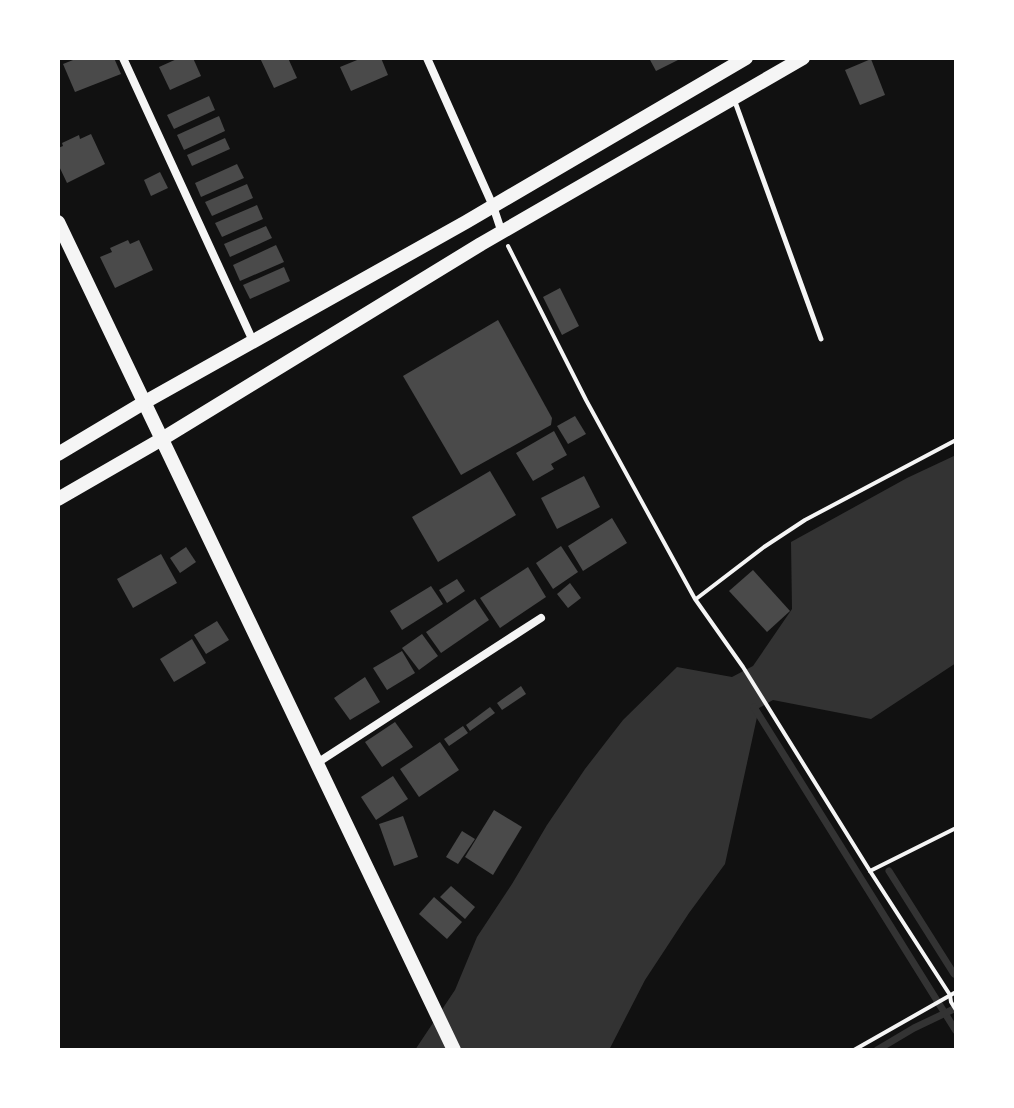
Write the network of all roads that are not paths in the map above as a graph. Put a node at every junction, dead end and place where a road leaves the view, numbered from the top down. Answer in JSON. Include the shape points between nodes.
{"nodes":[{"id":1,"x":123,"y":58,"type":"edge"},
{"id":2,"x":427,"y":58,"type":"edge"},
{"id":3,"x":803,"y":58,"type":"edge"},
{"id":4,"x":741,"y":59,"type":"edge"},
{"id":5,"x":734,"y":98,"type":"junction"},
{"id":6,"x":493,"y":206,"type":"junction"},
{"id":7,"x":58,"y":222,"type":"edge"},
{"id":8,"x":502,"y":233,"type":"junction"},
{"id":9,"x":821,"y":339,"type":"dead end"},
{"id":10,"x":253,"y":341,"type":"junction"},
{"id":11,"x":145,"y":402,"type":"junction"},
{"id":12,"x":162,"y":439,"type":"junction"},
{"id":13,"x":58,"y":454,"type":"edge"},
{"id":14,"x":58,"y":499,"type":"edge"},
{"id":15,"x":541,"y":618,"type":"dead end"},
{"id":16,"x":317,"y":763,"type":"junction"},
{"id":17,"x":454,"y":1050,"type":"edge"}],
"edges":[{"from":1,"to":10,"type":"street"},
{"from":2,"to":6,"type":"street"},
{"from":3,"to":5,"type":"main road"},
{"from":4,"to":6,"type":"main road"},
{"from":5,"to":8,"type":"main road"},
{"from":5,"to":9,"type":"lane"},
{"from":6,"to":8,"type":"street"},
{"from":6,"to":10,"type":"main road"},
{"from":7,"to":11,"type":"main road"},
{"from":8,"to":12,"type":"main road"},
{"from":10,"to":11,"type":"main road"},
{"from":11,"to":12,"type":"main road"},
{"from":11,"to":13,"type":"main road"},
{"from":12,"to":14,"type":"main road"},
{"from":12,"to":16,"type":"main road"},
{"from":15,"to":16,"type":"street"},
{"from":16,"to":17,"type":"main road"}]}
